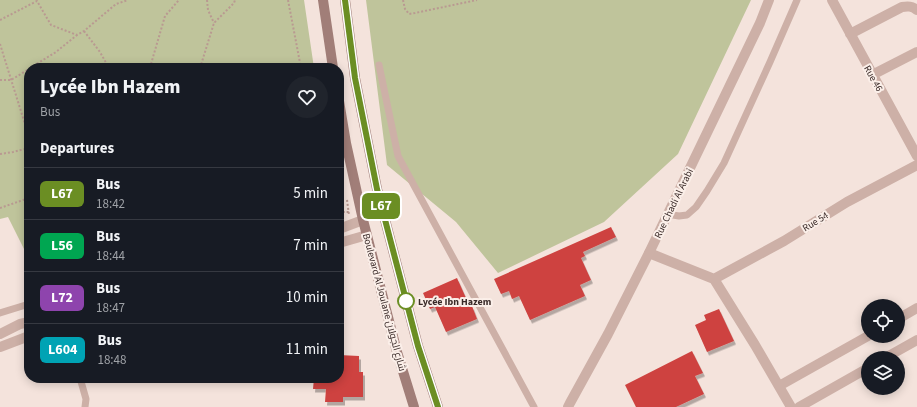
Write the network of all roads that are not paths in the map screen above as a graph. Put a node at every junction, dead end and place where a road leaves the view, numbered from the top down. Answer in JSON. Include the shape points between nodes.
{"nodes":[{"id":1,"x":323,"y":0,"type":"edge"},
{"id":2,"x":345,"y":0,"type":"edge"},
{"id":3,"x":769,"y":0,"type":"edge"},
{"id":4,"x":798,"y":0,"type":"edge"},
{"id":5,"x":832,"y":0,"type":"edge"},
{"id":6,"x":917,"y":10,"type":"edge"},
{"id":7,"x":850,"y":34,"type":"junction"},
{"id":8,"x":917,"y":52,"type":"edge"},
{"id":9,"x":333,"y":63,"type":"edge"},
{"id":10,"x":379,"y":65,"type":"dead end"},
{"id":11,"x":872,"y":75,"type":"junction"},
{"id":12,"x":344,"y":131,"type":"edge"},
{"id":13,"x":917,"y":156,"type":"edge"},
{"id":14,"x":917,"y":165,"type":"edge"},
{"id":15,"x":667,"y":214,"type":"junction"},
{"id":16,"x":363,"y":220,"type":"junction"},
{"id":17,"x":344,"y":227,"type":"edge"},
{"id":18,"x":367,"y":235,"type":"junction"},
{"id":19,"x":344,"y":242,"type":"edge"},
{"id":20,"x":648,"y":253,"type":"junction"},
{"id":21,"x":714,"y":279,"type":"junction"},
{"id":22,"x":24,"y":306,"type":"edge"},
{"id":23,"x":917,"y":308,"type":"edge"},
{"id":24,"x":0,"y":313,"type":"edge"},
{"id":25,"x":905,"y":315,"type":"edge"},
{"id":26,"x":24,"y":323,"type":"edge"},
{"id":27,"x":0,"y":334,"type":"edge"},
{"id":28,"x":24,"y":338,"type":"edge"},
{"id":29,"x":861,"y":340,"type":"edge"},
{"id":30,"x":917,"y":340,"type":"edge"},
{"id":31,"x":0,"y":347,"type":"edge"},
{"id":32,"x":897,"y":351,"type":"edge"},
{"id":33,"x":861,"y":372,"type":"edge"},
{"id":34,"x":81,"y":383,"type":"edge"},
{"id":35,"x":779,"y":386,"type":"junction"},
{"id":36,"x":569,"y":406,"type":"edge"},
{"id":37,"x":85,"y":407,"type":"edge"},
{"id":38,"x":414,"y":407,"type":"edge"},
{"id":39,"x":438,"y":407,"type":"edge"},
{"id":40,"x":534,"y":407,"type":"edge"},
{"id":41,"x":791,"y":407,"type":"edge"},
{"id":42,"x":799,"y":407,"type":"edge"}],
"edges":[{"from":1,"to":9,"type":"main road"},
{"from":2,"to":39,"type":"main road","name":"Boulevard Al Joulane شارع الجولان","via":[[355,78],[377,189],[418,346]]},
{"from":3,"to":15,"type":"street","name":"Rue Chadi Al Arabi"},
{"from":4,"to":15,"type":"lane","via":[[724,163],[707,191],[687,215]]},
{"from":5,"to":7,"type":"street","name":"Rue 46"},
{"from":6,"to":7,"type":"street","via":[[909,6],[902,7]]},
{"from":7,"to":11,"type":"street","name":"Rue 46"},
{"from":8,"to":11,"type":"street"},
{"from":10,"to":40,"type":"lane","via":[[398,156]]},
{"from":11,"to":13,"type":"street","name":"Rue 46"},
{"from":12,"to":16,"type":"main road","name":"Boulevard Al Joulane شارع الجولان"},
{"from":14,"to":21,"type":"street","name":"Rue 54","via":[[847,202]]},
{"from":15,"to":20,"type":"street","name":"Rue Chadi Al Arabi"},
{"from":16,"to":17,"type":"street"},
{"from":16,"to":18,"type":"main road","name":"Boulevard Al Joulane شارع الجولان"},
{"from":18,"to":19,"type":"street"},
{"from":18,"to":38,"type":"main road","name":"Boulevard Al Joulane شارع الجولان"},
{"from":20,"to":21,"type":"street"},
{"from":20,"to":36,"type":"street","name":"Rue Chadi Al Arabi"},
{"from":21,"to":35,"type":"street"},
{"from":22,"to":24,"type":"lane"},
{"from":23,"to":25,"type":"street"},
{"from":26,"to":27,"type":"street"},
{"from":28,"to":31,"type":"street"},
{"from":29,"to":35,"type":"street"},
{"from":30,"to":32,"type":"street"},
{"from":33,"to":42,"type":"street"},
{"from":34,"to":37,"type":"lane","via":[[86,399]]},
{"from":35,"to":41,"type":"street"}]}
